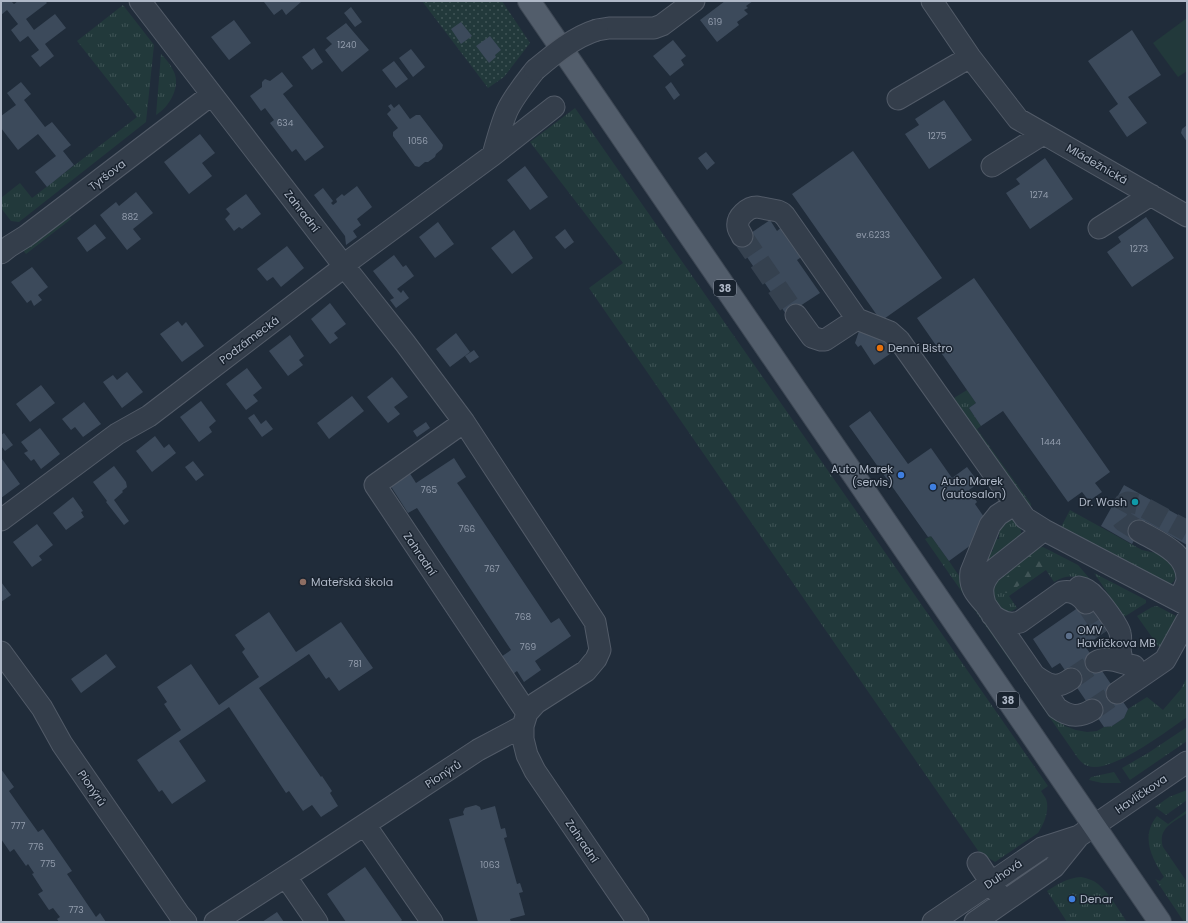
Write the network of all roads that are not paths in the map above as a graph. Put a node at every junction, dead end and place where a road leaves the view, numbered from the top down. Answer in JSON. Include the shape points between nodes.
{"nodes":[{"id":1,"x":140,"y":1,"type":"edge"},
{"id":2,"x":529,"y":1,"type":"edge"},
{"id":3,"x":694,"y":1,"type":"edge"},
{"id":4,"x":932,"y":1,"type":"edge"},
{"id":5,"x":970,"y":57,"type":"junction"},
{"id":6,"x":211,"y":95,"type":"junction"},
{"id":7,"x":898,"y":99,"type":"dead end"},
{"id":8,"x":554,"y":108,"type":"dead end"},
{"id":9,"x":1043,"y":134,"type":"junction"},
{"id":10,"x":493,"y":155,"type":"junction"},
{"id":11,"x":992,"y":166,"type":"dead end"},
{"id":12,"x":1151,"y":195,"type":"junction"},
{"id":13,"x":1187,"y":216,"type":"edge"},
{"id":14,"x":1099,"y":228,"type":"dead end"},
{"id":15,"x":742,"y":236,"type":"tunnel mouth"},
{"id":16,"x":4,"y":244,"type":"edge"},
{"id":17,"x":344,"y":266,"type":"junction"},
{"id":18,"x":796,"y":315,"type":"tunnel mouth"},
{"id":19,"x":857,"y":319,"type":"junction"},
{"id":20,"x":464,"y":422,"type":"junction"},
{"id":21,"x":1015,"y":504,"type":"junction"},
{"id":22,"x":1,"y":520,"type":"edge"},
{"id":23,"x":1044,"y":530,"type":"junction"},
{"id":24,"x":1140,"y":531,"type":"tunnel mouth"},
{"id":25,"x":1062,"y":592,"type":"junction"},
{"id":26,"x":1086,"y":603,"type":"tunnel mouth"},
{"id":27,"x":1182,"y":603,"type":"edge"},
{"id":28,"x":989,"y":610,"type":"junction"},
{"id":29,"x":1187,"y":620,"type":"edge"},
{"id":30,"x":1106,"y":632,"type":"tunnel mouth"},
{"id":31,"x":1,"y":652,"type":"edge"},
{"id":32,"x":1126,"y":661,"type":"junction"},
{"id":33,"x":1096,"y":662,"type":"tunnel mouth"},
{"id":34,"x":1152,"y":669,"type":"junction"},
{"id":35,"x":1034,"y":675,"type":"junction"},
{"id":36,"x":1071,"y":679,"type":"tunnel mouth"},
{"id":37,"x":1117,"y":693,"type":"tunnel mouth"},
{"id":38,"x":1092,"y":710,"type":"tunnel mouth"},
{"id":39,"x":525,"y":720,"type":"junction"},
{"id":40,"x":1187,"y":762,"type":"edge"},
{"id":41,"x":365,"y":825,"type":"junction"},
{"id":42,"x":1087,"y":831,"type":"junction"},
{"id":43,"x":978,"y":863,"type":"dead end"},
{"id":44,"x":286,"y":877,"type":"junction"},
{"id":45,"x":991,"y":882,"type":"junction"},
{"id":46,"x":1004,"y":901,"type":"junction"},
{"id":47,"x":186,"y":922,"type":"edge"},
{"id":48,"x":215,"y":922,"type":"edge"},
{"id":49,"x":317,"y":922,"type":"edge"},
{"id":50,"x":432,"y":922,"type":"edge"},
{"id":51,"x":638,"y":922,"type":"edge"},
{"id":52,"x":933,"y":922,"type":"edge"},
{"id":53,"x":974,"y":922,"type":"edge"},
{"id":54,"x":1160,"y":922,"type":"edge"}],
"edges":[{"from":1,"to":6,"type":"street","name":"Zahradní"},
{"from":2,"to":42,"type":"main road","number":"38"},
{"from":3,"to":10,"type":"street","bridge":true,"via":[[662,25],[654,28],[597,30],[578,38],[551,57],[535,70],[508,110]]},
{"from":4,"to":5,"type":"street","name":"Mládežnická"},
{"from":5,"to":7,"type":"street"},
{"from":5,"to":9,"type":"street","name":"Mládežnická","via":[[1018,119]]},
{"from":6,"to":16,"type":"street","name":"Tyršova","via":[[26,236]]},
{"from":6,"to":17,"type":"street","name":"Zahradní"},
{"from":8,"to":10,"type":"street","name":"Podzámecká"},
{"from":9,"to":11,"type":"street"},
{"from":9,"to":12,"type":"street","name":"Mládežnická"},
{"from":10,"to":17,"type":"street","name":"Podzámecká"},
{"from":12,"to":13,"type":"street","name":"Mládežnická"},
{"from":12,"to":14,"type":"street"},
{"from":15,"to":19,"type":"street","via":[[737,227],[739,219],[753,207],[782,213]]},
{"from":17,"to":20,"type":"street","name":"Zahradní"},
{"from":17,"to":22,"type":"street","name":"Podzámecká","via":[[149,416],[116,434]]},
{"from":18,"to":19,"type":"street","via":[[816,340],[825,340]]},
{"from":19,"to":21,"type":"street","via":[[890,332],[899,340]]},
{"from":20,"to":39,"type":"street","name":"Zahradní","via":[[594,622],[598,638],[600,650],[586,671],[536,703]]},
{"from":20,"to":39,"type":"street","name":"Zahradní","via":[[374,485]]},
{"from":21,"to":23,"type":"street","via":[[1025,518]]},
{"from":21,"to":28,"type":"street","via":[[998,515],[990,525],[971,572],[972,587]]},
{"from":23,"to":27,"type":"street"},
{"from":23,"to":28,"type":"street","via":[[991,572],[986,579],[982,595]]},
{"from":24,"to":27,"type":"street","via":[[1182,558],[1187,579]]},
{"from":25,"to":26,"type":"street","via":[[1078,595]]},
{"from":25,"to":28,"type":"street","via":[[1020,622],[1013,624],[999,620]]},
{"from":25,"to":32,"type":"street","via":[[1069,587],[1082,588],[1096,597],[1119,629],[1120,650]]},
{"from":28,"to":35,"type":"street"},
{"from":29,"to":34,"type":"street","via":[[1164,660]]},
{"from":30,"to":32,"type":"street"},
{"from":31,"to":47,"type":"street","name":"Pionýrů","via":[[42,708],[62,744]]},
{"from":32,"to":33,"type":"street","via":[[1102,658]]},
{"from":32,"to":34,"type":"street","via":[[1143,669]]},
{"from":34,"to":37,"type":"street"},
{"from":35,"to":36,"type":"street","via":[[1051,685],[1063,684]]},
{"from":35,"to":38,"type":"street","via":[[1057,708],[1063,712],[1077,716],[1085,715]]},
{"from":39,"to":41,"type":"street","name":"Pionýrů"},
{"from":39,"to":51,"type":"street","name":"Zahradní","via":[[523,739],[535,771]]},
{"from":40,"to":42,"type":"street","name":"Havlíčkova"},
{"from":41,"to":44,"type":"street","name":"Pionýrů"},
{"from":41,"to":50,"type":"street"},
{"from":42,"to":45,"type":"street","name":"Duhová","via":[[1042,848]]},
{"from":42,"to":46,"type":"street","name":"Duhová","via":[[1054,867]]},
{"from":42,"to":54,"type":"main road","number":"38"},
{"from":43,"to":45,"type":"street"},
{"from":44,"to":48,"type":"street","name":"Pionýrů"},
{"from":44,"to":49,"type":"street"},
{"from":45,"to":46,"type":"street"},
{"from":45,"to":52,"type":"street","name":"Duhová"},
{"from":46,"to":53,"type":"street","name":"Duhová"}]}
